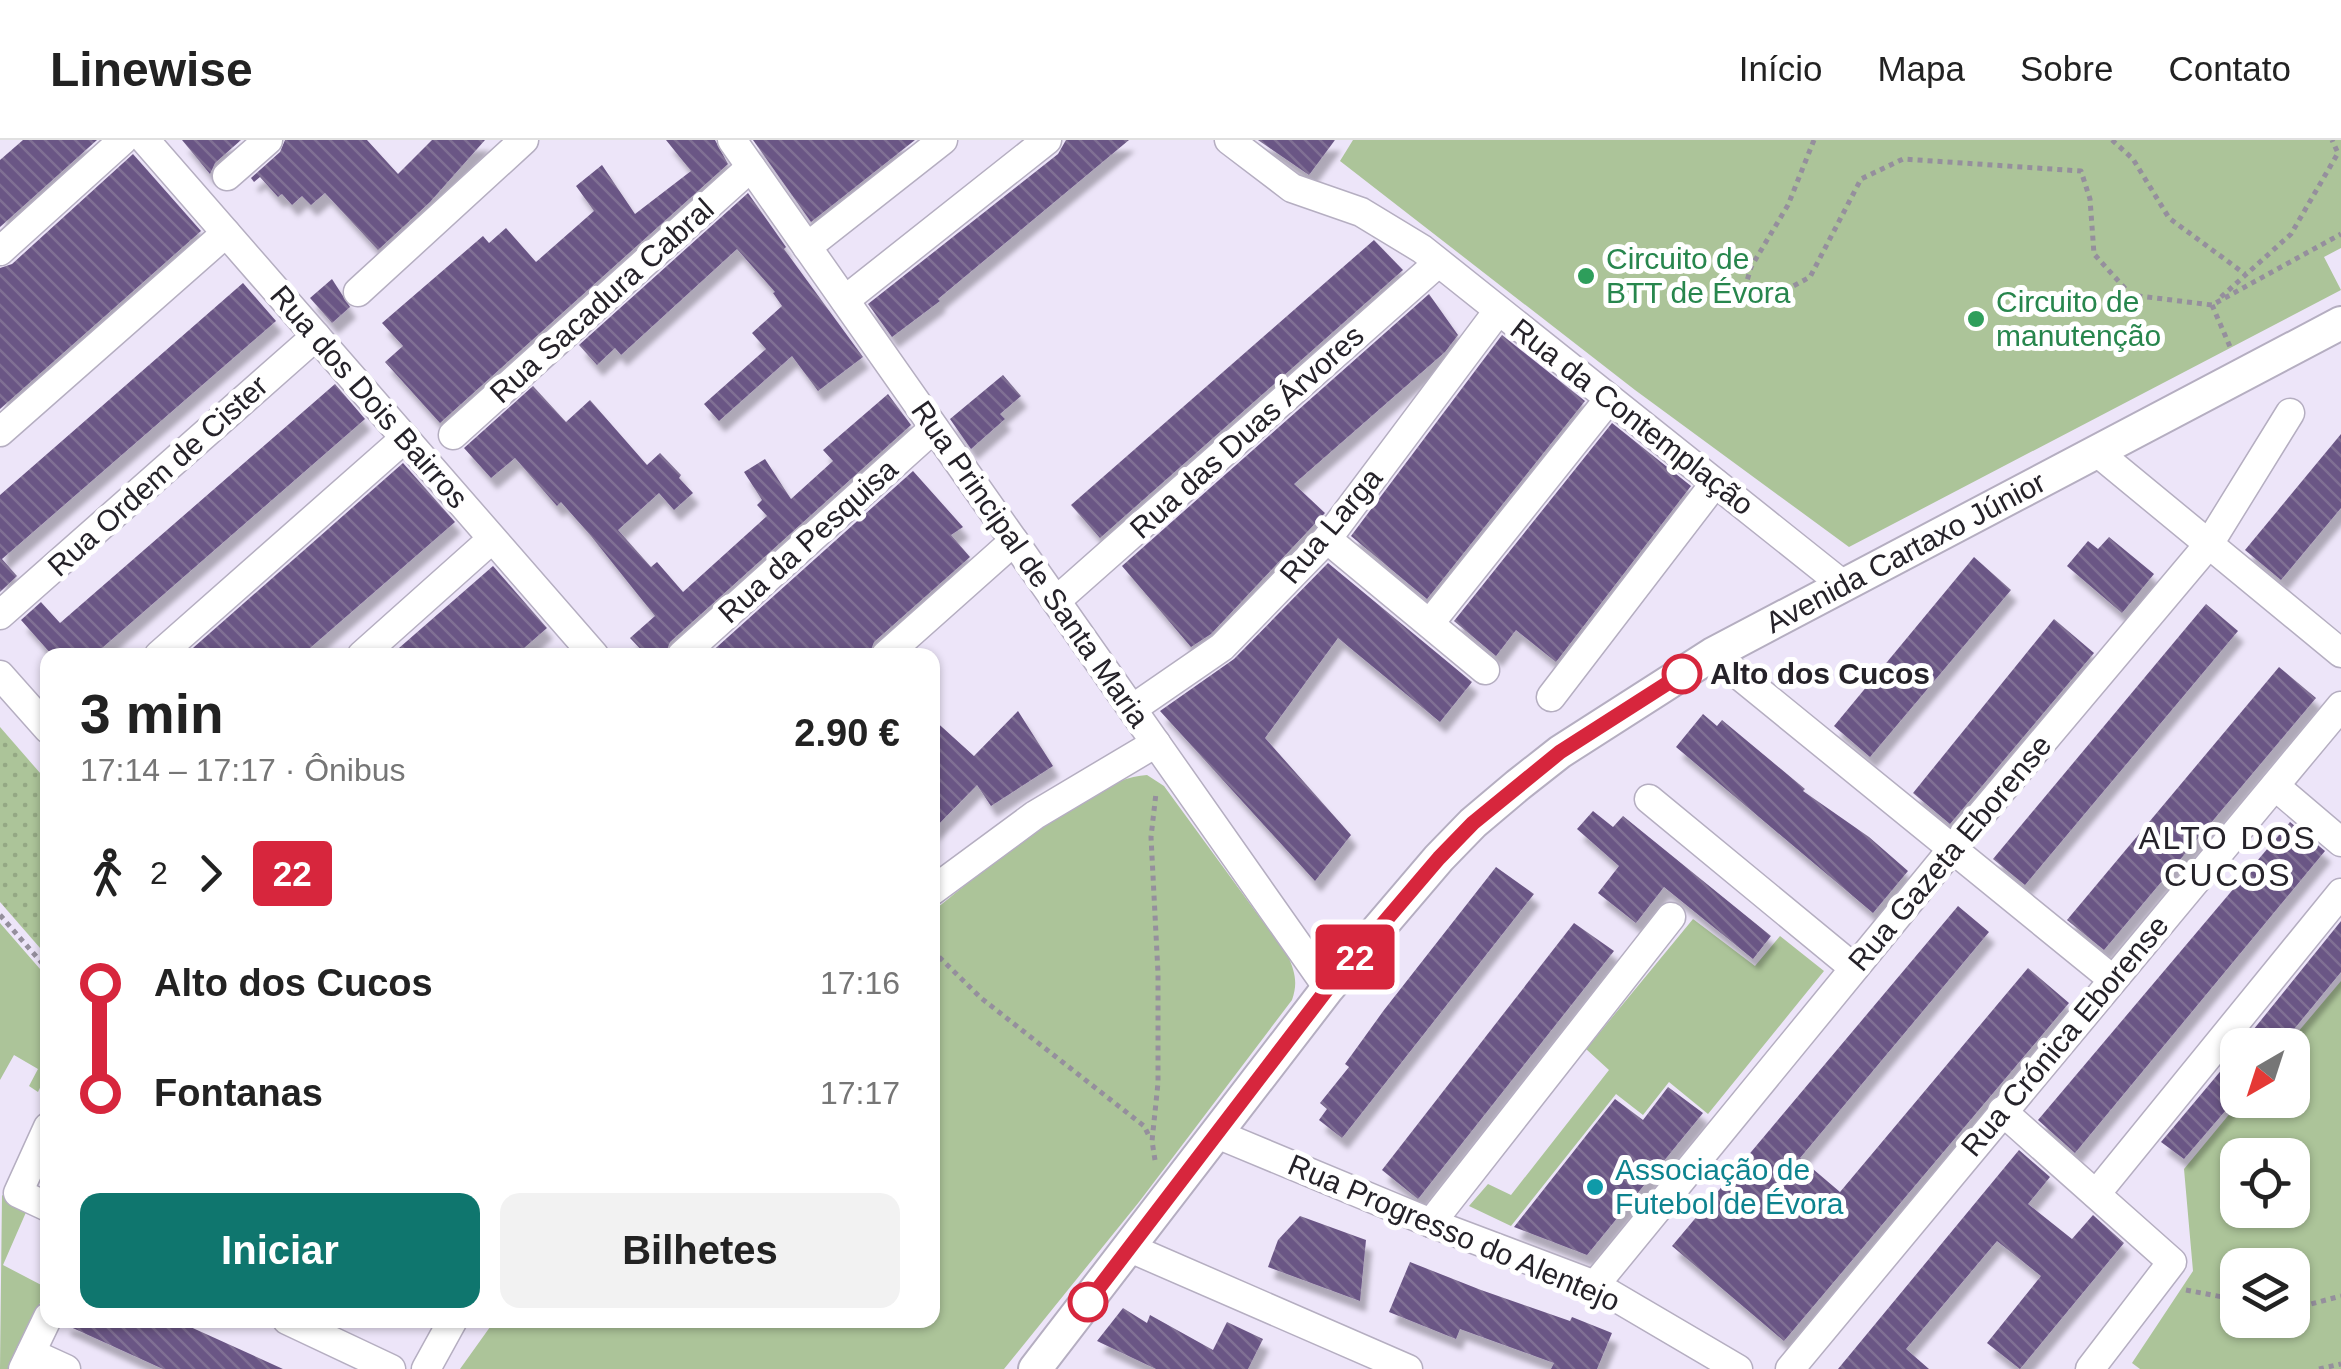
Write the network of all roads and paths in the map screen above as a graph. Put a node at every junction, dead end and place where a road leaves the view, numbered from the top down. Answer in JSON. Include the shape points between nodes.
{"nodes":[{"id":1,"x":123,"y":140,"type":"edge"},
{"id":2,"x":145,"y":140,"type":"edge"},
{"id":3,"x":268,"y":140,"type":"edge"},
{"id":4,"x":524,"y":140,"type":"edge"},
{"id":5,"x":732,"y":140,"type":"edge"},
{"id":6,"x":943,"y":140,"type":"edge"},
{"id":7,"x":1047,"y":140,"type":"edge"},
{"id":8,"x":1229,"y":140,"type":"edge"},
{"id":9,"x":1814,"y":140,"type":"edge"},
{"id":10,"x":2112,"y":140,"type":"edge"},
{"id":11,"x":2332,"y":140,"type":"edge"},
{"id":12,"x":751,"y":166,"type":"junction"},
{"id":13,"x":227,"y":176,"type":"dead end"},
{"id":14,"x":226,"y":233,"type":"junction"},
{"id":15,"x":2341,"y":234,"type":"edge"},
{"id":16,"x":807,"y":247,"type":"junction"},
{"id":17,"x":0,"y":251,"type":"edge"},
{"id":18,"x":1430,"y":256,"type":"junction"},
{"id":19,"x":2246,"y":274,"type":"junction"},
{"id":20,"x":358,"y":292,"type":"dead end"},
{"id":21,"x":844,"y":300,"type":"junction"},
{"id":22,"x":2212,"y":306,"type":"junction"},
{"id":23,"x":1498,"y":311,"type":"junction"},
{"id":24,"x":2341,"y":323,"type":"edge"},
{"id":25,"x":316,"y":336,"type":"junction"},
{"id":26,"x":2243,"y":374,"type":"junction"},
{"id":27,"x":1610,"y":399,"type":"junction"},
{"id":28,"x":2290,"y":413,"type":"dead end"},
{"id":29,"x":934,"y":428,"type":"junction"},
{"id":30,"x":0,"y":432,"type":"edge"},
{"id":31,"x":453,"y":434,"type":"dead end"},
{"id":32,"x":404,"y":438,"type":"junction"},
{"id":33,"x":2097,"y":452,"type":"junction"},
{"id":34,"x":1716,"y":483,"type":"junction"},
{"id":35,"x":492,"y":538,"type":"junction"},
{"id":36,"x":1327,"y":539,"type":"junction"},
{"id":37,"x":1014,"y":541,"type":"junction"},
{"id":38,"x":2209,"y":544,"type":"junction"},
{"id":39,"x":1842,"y":584,"type":"junction"},
{"id":40,"x":1056,"y":601,"type":"junction"},
{"id":41,"x":0,"y":615,"type":"edge"},
{"id":42,"x":1430,"y":624,"type":"junction"},
{"id":43,"x":167,"y":648,"type":"edge"},
{"id":44,"x":370,"y":648,"type":"edge"},
{"id":45,"x":580,"y":648,"type":"edge"},
{"id":46,"x":690,"y":648,"type":"edge"},
{"id":47,"x":894,"y":648,"type":"edge"},
{"id":48,"x":2341,"y":653,"type":"edge"},
{"id":49,"x":1713,"y":654,"type":"junction"},
{"id":50,"x":1485,"y":670,"type":"dead end"},
{"id":51,"x":0,"y":675,"type":"edge"},
{"id":52,"x":1551,"y":697,"type":"dead end"},
{"id":53,"x":2341,"y":706,"type":"edge"},
{"id":54,"x":1132,"y":709,"type":"junction"},
{"id":55,"x":40,"y":721,"type":"edge"},
{"id":56,"x":1160,"y":749,"type":"junction"},
{"id":57,"x":2275,"y":786,"type":"junction"},
{"id":58,"x":1649,"y":799,"type":"dead end"},
{"id":59,"x":2341,"y":842,"type":"edge"},
{"id":60,"x":1953,"y":848,"type":"junction"},
{"id":61,"x":940,"y":885,"type":"edge"},
{"id":62,"x":2341,"y":893,"type":"edge"},
{"id":63,"x":0,"y":915,"type":"edge"},
{"id":64,"x":1671,"y":917,"type":"dead end"},
{"id":65,"x":940,"y":958,"type":"edge"},
{"id":66,"x":40,"y":961,"type":"edge"},
{"id":67,"x":1854,"y":968,"type":"junction"},
{"id":68,"x":2112,"y":978,"type":"junction"},
{"id":69,"x":1328,"y":988,"type":"junction"},
{"id":70,"x":2002,"y":1111,"type":"junction"},
{"id":71,"x":1217,"y":1134,"type":"junction"},
{"id":72,"x":1152,"y":1141,"type":"junction"},
{"id":73,"x":40,"y":1145,"type":"edge"},
{"id":74,"x":1158,"y":1166,"type":"dead end"},
{"id":75,"x":2096,"y":1194,"type":"junction"},
{"id":76,"x":40,"y":1203,"type":"edge"},
{"id":77,"x":1431,"y":1223,"type":"junction"},
{"id":78,"x":1130,"y":1248,"type":"junction"},
{"id":79,"x":2158,"y":1284,"type":"junction"},
{"id":80,"x":1596,"y":1285,"type":"junction"},
{"id":81,"x":2220,"y":1296,"type":"edge"},
{"id":82,"x":2341,"y":1296,"type":"edge"},
{"id":83,"x":2310,"y":1304,"type":"edge"},
{"id":84,"x":43,"y":1328,"type":"edge"},
{"id":85,"x":303,"y":1328,"type":"edge"},
{"id":86,"x":449,"y":1328,"type":"edge"},
{"id":87,"x":27,"y":1361,"type":"edge"},
{"id":88,"x":2341,"y":1364,"type":"edge"},
{"id":89,"x":66,"y":1369,"type":"edge"},
{"id":90,"x":391,"y":1369,"type":"edge"},
{"id":91,"x":426,"y":1369,"type":"edge"},
{"id":92,"x":1035,"y":1369,"type":"edge"},
{"id":93,"x":1408,"y":1369,"type":"edge"},
{"id":94,"x":1738,"y":1369,"type":"edge"},
{"id":95,"x":1790,"y":1369,"type":"edge"},
{"id":96,"x":2090,"y":1369,"type":"edge"},
{"id":97,"x":2319,"y":1369,"type":"edge"}],
"edges":[{"from":1,"to":17,"type":"street"},
{"from":2,"to":14,"type":"street","name":"Rua dos Dois Bairros"},
{"from":3,"to":13,"type":"street"},
{"from":4,"to":20,"type":"street"},
{"from":5,"to":12,"type":"street","name":"Rua Principal de Santa Maria"},
{"from":6,"to":16,"type":"street"},
{"from":7,"to":21,"type":"street"},
{"from":8,"to":18,"type":"street","name":"Rua da Contemplação","via":[[1292,188],[1361,212]]},
{"from":9,"to":22,"type":"path","via":[[1788,205],[1751,267],[1743,295],[1758,305],[1810,276],[1861,180],[1902,159],[2082,171],[2094,254],[2131,295]]},
{"from":10,"to":19,"type":"path","via":[[2133,159],[2168,218]]},
{"from":11,"to":19,"type":"path","via":[[2338,153],[2290,234]]},
{"from":12,"to":16,"type":"street","name":"Rua Principal de Santa Maria"},
{"from":12,"to":31,"type":"street","name":"Rua Sacadura Cabral"},
{"from":14,"to":25,"type":"street","name":"Rua dos Dois Bairros"},
{"from":14,"to":30,"type":"street"},
{"from":15,"to":22,"type":"path"},
{"from":16,"to":21,"type":"street","name":"Rua Principal de Santa Maria"},
{"from":18,"to":23,"type":"street","name":"Rua da Contemplação"},
{"from":18,"to":40,"type":"street","name":"Rua das Duas Árvores"},
{"from":19,"to":22,"type":"path"},
{"from":21,"to":29,"type":"street","name":"Rua Principal de Santa Maria"},
{"from":22,"to":26,"type":"path"},
{"from":23,"to":27,"type":"street","name":"Rua da Contemplação"},
{"from":23,"to":36,"type":"street","name":"Rua Larga"},
{"from":24,"to":26,"type":"street","name":"Avenida Cartaxo Júnior"},
{"from":25,"to":32,"type":"street","name":"Rua dos Dois Bairros"},
{"from":25,"to":41,"type":"street","name":"Rua Ordem de Cister"},
{"from":26,"to":33,"type":"street","name":"Avenida Cartaxo Júnior"},
{"from":27,"to":34,"type":"street","name":"Rua da Contemplação"},
{"from":27,"to":42,"type":"street"},
{"from":28,"to":38,"type":"street","name":"Rua Gazeta Eborense"},
{"from":29,"to":37,"type":"street","name":"Rua Principal de Santa Maria"},
{"from":29,"to":46,"type":"street","name":"Rua da Pesquisa"},
{"from":32,"to":35,"type":"street","name":"Rua dos Dois Bairros"},
{"from":32,"to":43,"type":"street"},
{"from":33,"to":38,"type":"street"},
{"from":33,"to":39,"type":"street","name":"Avenida Cartaxo Júnior"},
{"from":34,"to":39,"type":"street","name":"Rua da Contemplação"},
{"from":34,"to":52,"type":"street"},
{"from":35,"to":44,"type":"street"},
{"from":35,"to":45,"type":"street","name":"Rua dos Dois Bairros"},
{"from":36,"to":42,"type":"street"},
{"from":36,"to":54,"type":"street","name":"Rua Larga","via":[[1222,647]]},
{"from":37,"to":40,"type":"street","name":"Rua Principal de Santa Maria"},
{"from":37,"to":47,"type":"street"},
{"from":38,"to":48,"type":"street"},
{"from":38,"to":60,"type":"street","name":"Rua Gazeta Eborense"},
{"from":39,"to":49,"type":"street","name":"Avenida Cartaxo Júnior"},
{"from":40,"to":54,"type":"street","name":"Rua Principal de Santa Maria"},
{"from":42,"to":50,"type":"street"},
{"from":49,"to":60,"type":"street"},
{"from":49,"to":69,"type":"street","name":"Avenida Cartaxo Júnior","via":[[1560,752],[1473,823]]},
{"from":51,"to":55,"type":"street"},
{"from":53,"to":57,"type":"street","name":"Rua Crónica Eborense"},
{"from":54,"to":56,"type":"street","name":"Rua Principal de Santa Maria"},
{"from":56,"to":61,"type":"street","via":[[1034,815]]},
{"from":56,"to":69,"type":"street","name":"Rua Principal de Santa Maria"},
{"from":56,"to":72,"type":"path","via":[[1152,837],[1158,1017]]},
{"from":57,"to":59,"type":"street"},
{"from":57,"to":68,"type":"street","name":"Rua Crónica Eborense"},
{"from":58,"to":67,"type":"street"},
{"from":60,"to":67,"type":"street","name":"Rua Gazeta Eborense"},
{"from":60,"to":68,"type":"street"},
{"from":62,"to":75,"type":"street"},
{"from":63,"to":66,"type":"path"},
{"from":64,"to":77,"type":"street"},
{"from":65,"to":72,"type":"path","via":[[1144,1126]]},
{"from":67,"to":80,"type":"street","name":"Rua Gazeta Eborense"},
{"from":68,"to":70,"type":"street","name":"Rua Crónica Eborense"},
{"from":69,"to":71,"type":"street","name":"Avenida Cartaxo Júnior"},
{"from":70,"to":75,"type":"street"},
{"from":70,"to":95,"type":"street","name":"Rua Crónica Eborense"},
{"from":71,"to":77,"type":"street","name":"Rua Progresso do Alentejo"},
{"from":71,"to":78,"type":"street","name":"Avenida Cartaxo Júnior"},
{"from":72,"to":74,"type":"path"},
{"from":73,"to":76,"type":"street","via":[[18,1193]]},
{"from":75,"to":79,"type":"street","via":[[2172,1262]]},
{"from":77,"to":80,"type":"street","name":"Rua Progresso do Alentejo"},
{"from":78,"to":92,"type":"street","name":"Avenida Cartaxo Júnior"},
{"from":78,"to":93,"type":"street"},
{"from":79,"to":81,"type":"path"},
{"from":79,"to":96,"type":"street"},
{"from":80,"to":94,"type":"street","name":"Rua Progresso do Alentejo"},
{"from":82,"to":83,"type":"path"},
{"from":84,"to":87,"type":"street"},
{"from":85,"to":90,"type":"street"},
{"from":86,"to":91,"type":"street"},
{"from":87,"to":89,"type":"street"},
{"from":88,"to":97,"type":"path"}]}
